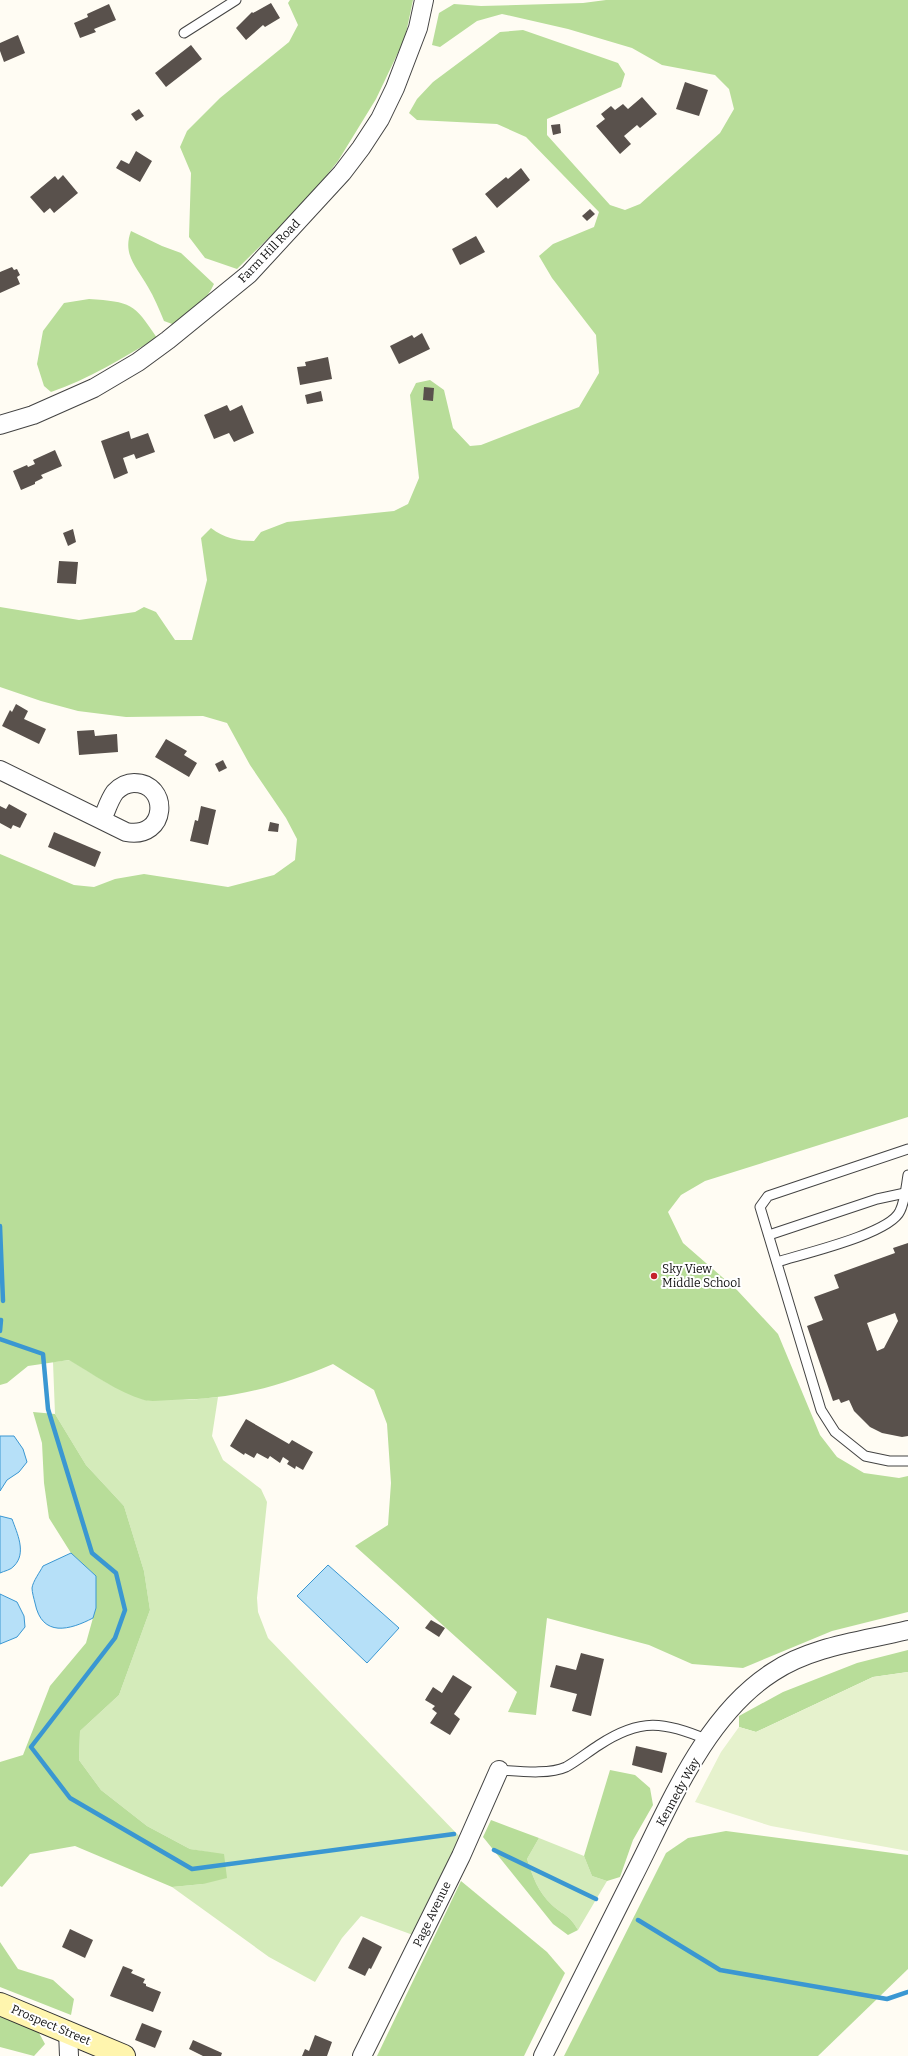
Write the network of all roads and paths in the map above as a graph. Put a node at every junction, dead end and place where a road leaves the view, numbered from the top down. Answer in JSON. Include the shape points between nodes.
{"nodes":[{"id":1,"x":236,"y":0,"type":"edge"},
{"id":2,"x":424,"y":0,"type":"edge"},
{"id":3,"x":184,"y":32,"type":"dead end"},
{"id":4,"x":0,"y":425,"type":"edge"},
{"id":5,"x":0,"y":770,"type":"edge"},
{"id":6,"x":102,"y":820,"type":"dead end"},
{"id":7,"x":908,"y":1149,"type":"edge"},
{"id":8,"x":908,"y":1175,"type":"edge"},
{"id":9,"x":905,"y":1193,"type":"junction"},
{"id":10,"x":768,"y":1235,"type":"junction"},
{"id":11,"x":777,"y":1262,"type":"junction"},
{"id":12,"x":908,"y":1461,"type":"edge"},
{"id":13,"x":908,"y":1630,"type":"edge"},
{"id":14,"x":708,"y":1740,"type":"junction"},
{"id":15,"x":499,"y":1770,"type":"joint"},
{"id":16,"x":0,"y":2004,"type":"edge"},
{"id":17,"x":68,"y":2031,"type":"junction"},
{"id":18,"x":69,"y":2056,"type":"edge"},
{"id":19,"x":124,"y":2056,"type":"edge"},
{"id":20,"x":362,"y":2056,"type":"edge"},
{"id":21,"x":543,"y":2056,"type":"edge"}],
"edges":[{"from":1,"to":3,"type":"lane"},
{"from":2,"to":4,"type":"street","name":"Farm Hill Road","via":[[418,28],[380,119],[342,173],[249,274],[138,362],[80,394],[33,415]]},
{"from":5,"to":6,"type":"street"},
{"from":7,"to":10,"type":"lane","via":[[768,1196],[760,1207]]},
{"from":8,"to":9,"type":"lane"},
{"from":9,"to":10,"type":"lane","via":[[878,1199]]},
{"from":9,"to":11,"type":"lane","via":[[900,1212],[885,1225],[855,1238]]},
{"from":10,"to":11,"type":"lane"},
{"from":11,"to":12,"type":"lane","via":[[821,1410],[835,1432],[865,1456],[889,1461]]},
{"from":13,"to":14,"type":"street","name":"Kennedy Way","via":[[812,1653],[773,1672],[736,1703]]},
{"from":14,"to":15,"type":"lane","via":[[682,1728],[662,1724],[634,1727],[611,1737],[565,1767],[547,1771]]},
{"from":14,"to":21,"type":"street","name":"Kennedy Way","via":[[684,1777]]},
{"from":15,"to":20,"type":"street","name":"Page Avenue","via":[[461,1856]]},
{"from":16,"to":17,"type":"main road","name":"Prospect Street"},
{"from":17,"to":18,"type":"street"},
{"from":17,"to":19,"type":"main road","name":"Prospect Street"}]}
